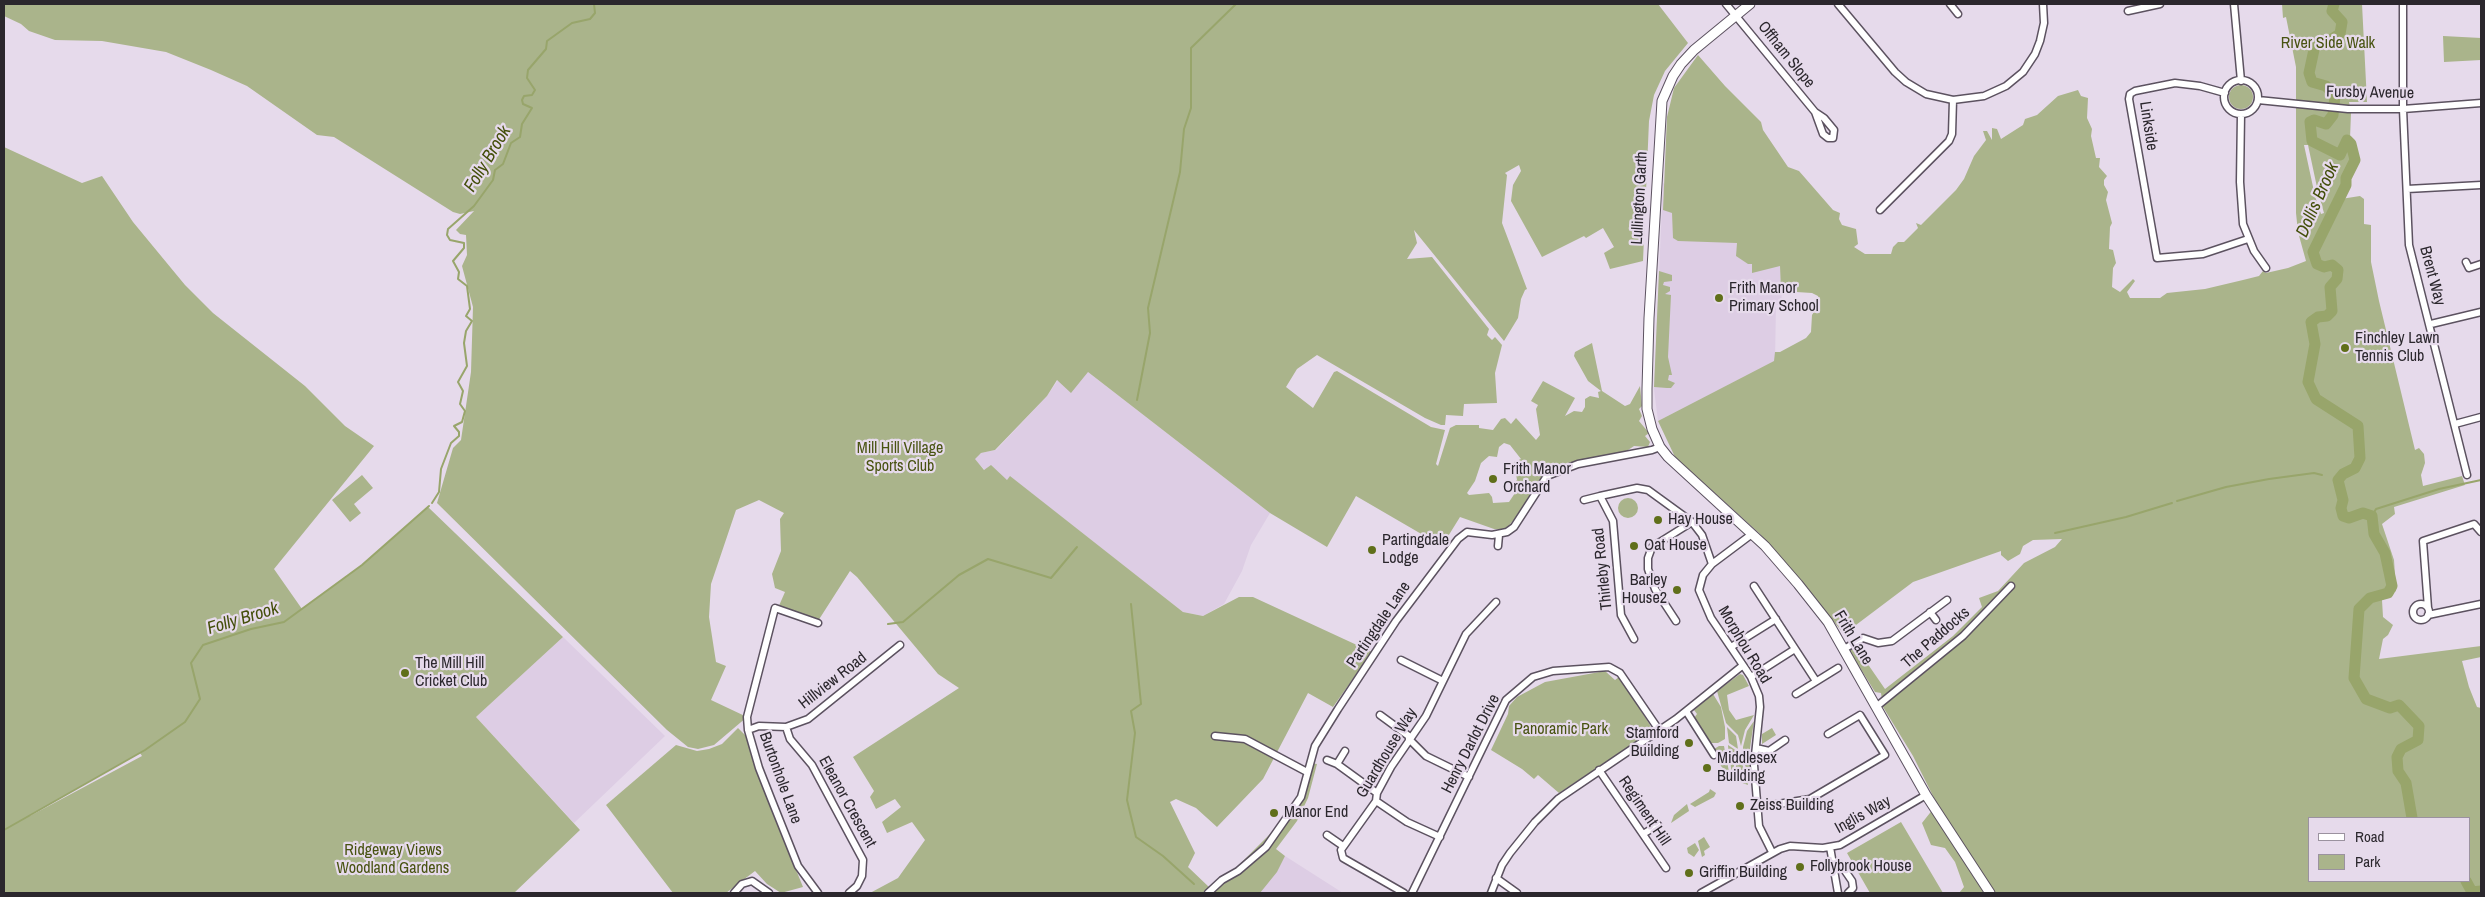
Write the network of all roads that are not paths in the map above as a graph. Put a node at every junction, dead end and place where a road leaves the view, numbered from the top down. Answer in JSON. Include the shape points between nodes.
{"nodes":[{"id":1,"x":1726,"y":4,"type":"edge"},
{"id":2,"x":1750,"y":4,"type":"edge"},
{"id":3,"x":1838,"y":4,"type":"edge"},
{"id":4,"x":1950,"y":4,"type":"edge"},
{"id":5,"x":2043,"y":4,"type":"edge"},
{"id":6,"x":2160,"y":4,"type":"edge"},
{"id":7,"x":2234,"y":4,"type":"edge"},
{"id":8,"x":2403,"y":4,"type":"edge"},
{"id":9,"x":2128,"y":11,"type":"dead end"},
{"id":10,"x":1958,"y":14,"type":"dead end"},
{"id":11,"x":1736,"y":16,"type":"junction"},
{"id":12,"x":2241,"y":80,"type":"junction"},
{"id":13,"x":2225,"y":93,"type":"junction"},
{"id":14,"x":1953,"y":100,"type":"junction"},
{"id":15,"x":2258,"y":100,"type":"junction"},
{"id":16,"x":2481,"y":103,"type":"edge"},
{"id":17,"x":2403,"y":109,"type":"junction"},
{"id":18,"x":1815,"y":112,"type":"dead end"},
{"id":19,"x":2241,"y":114,"type":"junction"},
{"id":20,"x":2481,"y":185,"type":"edge"},
{"id":21,"x":2407,"y":189,"type":"junction"},
{"id":22,"x":1880,"y":210,"type":"dead end"},
{"id":23,"x":2248,"y":239,"type":"junction"},
{"id":24,"x":2466,"y":262,"type":"dead end"},
{"id":25,"x":2481,"y":264,"type":"edge"},
{"id":26,"x":2266,"y":268,"type":"dead end"},
{"id":27,"x":2481,"y":312,"type":"edge"},
{"id":28,"x":2430,"y":324,"type":"junction"},
{"id":29,"x":2481,"y":417,"type":"edge"},
{"id":30,"x":2455,"y":424,"type":"junction"},
{"id":31,"x":1652,"y":429,"type":"joint"},
{"id":32,"x":1660,"y":446,"type":"junction"},
{"id":33,"x":2467,"y":475,"type":"dead end"},
{"id":34,"x":1600,"y":496,"type":"junction"},
{"id":35,"x":1584,"y":500,"type":"dead end"},
{"id":36,"x":1692,"y":522,"type":"junction"},
{"id":37,"x":2481,"y":532,"type":"edge"},
{"id":38,"x":1752,"y":534,"type":"junction"},
{"id":39,"x":1499,"y":535,"type":"junction"},
{"id":40,"x":1498,"y":546,"type":"dead end"},
{"id":41,"x":1712,"y":564,"type":"junction"},
{"id":42,"x":1754,"y":586,"type":"dead end"},
{"id":43,"x":2011,"y":586,"type":"dead end"},
{"id":44,"x":1947,"y":600,"type":"dead end"},
{"id":45,"x":1496,"y":602,"type":"dead end"},
{"id":46,"x":2481,"y":604,"type":"edge"},
{"id":47,"x":1930,"y":612,"type":"junction"},
{"id":48,"x":1776,"y":619,"type":"junction"},
{"id":49,"x":1936,"y":620,"type":"dead end"},
{"id":50,"x":1676,"y":621,"type":"dead end"},
{"id":51,"x":818,"y":623,"type":"dead end"},
{"id":52,"x":1634,"y":639,"type":"dead end"},
{"id":53,"x":900,"y":645,"type":"dead end"},
{"id":54,"x":1731,"y":647,"type":"junction"},
{"id":55,"x":1794,"y":649,"type":"junction"},
{"id":56,"x":1844,"y":649,"type":"junction"},
{"id":57,"x":1401,"y":660,"type":"dead end"},
{"id":58,"x":1742,"y":666,"type":"junction"},
{"id":59,"x":1838,"y":668,"type":"dead end"},
{"id":60,"x":1751,"y":677,"type":"junction"},
{"id":61,"x":1443,"y":681,"type":"junction"},
{"id":62,"x":1816,"y":681,"type":"junction"},
{"id":63,"x":1796,"y":694,"type":"dead end"},
{"id":64,"x":1876,"y":707,"type":"junction"},
{"id":65,"x":1686,"y":711,"type":"junction"},
{"id":66,"x":1380,"y":715,"type":"dead end"},
{"id":67,"x":786,"y":727,"type":"junction"},
{"id":68,"x":748,"y":730,"type":"junction"},
{"id":69,"x":1659,"y":730,"type":"junction"},
{"id":70,"x":1828,"y":734,"type":"dead end"},
{"id":71,"x":1215,"y":736,"type":"dead end"},
{"id":72,"x":1410,"y":738,"type":"junction"},
{"id":73,"x":1785,"y":740,"type":"dead end"},
{"id":74,"x":1756,"y":748,"type":"junction"},
{"id":75,"x":1345,"y":751,"type":"dead end"},
{"id":76,"x":1714,"y":755,"type":"dead end"},
{"id":77,"x":1327,"y":760,"type":"dead end"},
{"id":78,"x":1337,"y":764,"type":"junction"},
{"id":79,"x":1599,"y":770,"type":"junction"},
{"id":80,"x":1307,"y":772,"type":"junction"},
{"id":81,"x":1469,"y":777,"type":"junction"},
{"id":82,"x":1377,"y":793,"type":"junction"},
{"id":83,"x":1926,"y":795,"type":"junction"},
{"id":84,"x":1376,"y":801,"type":"junction"},
{"id":85,"x":1759,"y":807,"type":"junction"},
{"id":86,"x":1658,"y":825,"type":"dead end"},
{"id":87,"x":1643,"y":834,"type":"junction"},
{"id":88,"x":1327,"y":836,"type":"dead end"},
{"id":89,"x":1440,"y":837,"type":"junction"},
{"id":90,"x":1343,"y":846,"type":"junction"},
{"id":91,"x":1830,"y":847,"type":"junction"},
{"id":92,"x":1772,"y":852,"type":"junction"},
{"id":93,"x":1834,"y":861,"type":"junction"},
{"id":94,"x":1666,"y":868,"type":"dead end"},
{"id":95,"x":1496,"y":878,"type":"junction"},
{"id":96,"x":734,"y":893,"type":"edge"},
{"id":97,"x":769,"y":893,"type":"edge"},
{"id":98,"x":818,"y":893,"type":"edge"},
{"id":99,"x":849,"y":893,"type":"edge"},
{"id":100,"x":1208,"y":893,"type":"edge"},
{"id":101,"x":1404,"y":893,"type":"edge"},
{"id":102,"x":1412,"y":893,"type":"edge"},
{"id":103,"x":1491,"y":893,"type":"edge"},
{"id":104,"x":1495,"y":893,"type":"edge"},
{"id":105,"x":1517,"y":893,"type":"edge"},
{"id":106,"x":1701,"y":893,"type":"edge"},
{"id":107,"x":1839,"y":893,"type":"edge"},
{"id":108,"x":1848,"y":893,"type":"edge"},
{"id":109,"x":1990,"y":893,"type":"edge"}],
"edges":[{"from":1,"to":11,"type":"street","name":"Offham Slope"},
{"from":2,"to":11,"type":"street","name":"Lullington Garth"},
{"from":3,"to":14,"type":"street","via":[[1906,82],[1926,94]]},
{"from":4,"to":10,"type":"street"},
{"from":5,"to":14,"type":"street","via":[[2044,23],[2040,41],[2023,72],[2006,86],[1984,96]]},
{"from":6,"to":9,"type":"street"},
{"from":7,"to":12,"type":"street"},
{"from":8,"to":17,"type":"street","name":"Brent Way"},
{"from":11,"to":18,"type":"street","name":"Offham Slope"},
{"from":11,"to":31,"type":"street","name":"Lullington Garth","via":[[1681,64],[1662,101],[1649,318],[1647,396]]},
{"from":12,"to":13,"type":"street","via":[[2231,84]]},
{"from":12,"to":15,"type":"street","via":[[2254,86]]},
{"from":13,"to":19,"type":"street","via":[[2228,107]]},
{"from":13,"to":23,"type":"street","name":"Linkside","via":[[2175,83],[2130,94],[2129,100],[2156,261],[2203,254]]},
{"from":14,"to":22,"type":"street","via":[[1949,141]]},
{"from":15,"to":17,"type":"street","name":"Fursby Avenue","via":[[2338,109]]},
{"from":15,"to":19,"type":"street","via":[[2254,109]]},
{"from":16,"to":17,"type":"street","name":"Fursby Avenue"},
{"from":17,"to":21,"type":"street","name":"Brent Way"},
{"from":19,"to":23,"type":"street","via":[[2240,204]]},
{"from":20,"to":21,"type":"street"},
{"from":21,"to":28,"type":"street","name":"Brent Way","via":[[2409,245]]},
{"from":23,"to":26,"type":"street"},
{"from":24,"to":25,"type":"street","via":[[2469,268]]},
{"from":27,"to":28,"type":"street"},
{"from":28,"to":30,"type":"street","name":"Brent Way"},
{"from":29,"to":30,"type":"street"},
{"from":30,"to":33,"type":"street","name":"Brent Way"},
{"from":31,"to":32,"type":"street","name":"Frith Lane"},
{"from":32,"to":38,"type":"street","name":"Frith Lane"},
{"from":32,"to":39,"type":"street","via":[[1578,464],[1547,476],[1514,527]]},
{"from":34,"to":35,"type":"street"},
{"from":34,"to":36,"type":"street","via":[[1637,488],[1648,490]]},
{"from":34,"to":52,"type":"street","name":"Thirleby Road","via":[[1612,521],[1622,615]]},
{"from":36,"to":41,"type":"street","via":[[1702,535]]},
{"from":36,"to":50,"type":"street","via":[[1652,547],[1648,558],[1651,579]]},
{"from":37,"to":46,"type":"street","via":[[2474,524],[2423,541],[2428,612]]},
{"from":38,"to":41,"type":"street","name":"Morphou Road"},
{"from":38,"to":56,"type":"street","name":"Frith Lane","via":[[1798,584],[1828,622]]},
{"from":39,"to":40,"type":"street"},
{"from":39,"to":80,"type":"street","name":"Partingdale Lane","via":[[1467,532],[1458,539],[1396,621],[1338,709],[1316,746]]},
{"from":41,"to":54,"type":"street","name":"Morphou Road","via":[[1703,575],[1699,590],[1711,618]]},
{"from":42,"to":48,"type":"street"},
{"from":43,"to":64,"type":"street","name":"The Paddocks","via":[[1963,636]]},
{"from":44,"to":47,"type":"street"},
{"from":45,"to":61,"type":"street","name":"Guardhouse Way","via":[[1466,634]]},
{"from":47,"to":49,"type":"street"},
{"from":47,"to":56,"type":"street","via":[[1892,641],[1878,643],[1863,638]]},
{"from":48,"to":54,"type":"street"},
{"from":48,"to":55,"type":"street"},
{"from":51,"to":68,"type":"street","name":"Burtonhole Lane","via":[[775,608],[747,717]]},
{"from":53,"to":67,"type":"street","name":"Hillview Road","via":[[822,710]]},
{"from":54,"to":58,"type":"street","name":"Morphou Road"},
{"from":55,"to":60,"type":"street"},
{"from":55,"to":62,"type":"street"},
{"from":56,"to":64,"type":"street","name":"Frith Lane"},
{"from":57,"to":61,"type":"street"},
{"from":58,"to":60,"type":"street","name":"Morphou Road"},
{"from":58,"to":65,"type":"street"},
{"from":59,"to":62,"type":"street"},
{"from":60,"to":74,"type":"street","name":"Morphou Road","via":[[1760,707]]},
{"from":61,"to":72,"type":"street","name":"Guardhouse Way","via":[[1426,716]]},
{"from":62,"to":63,"type":"street"},
{"from":64,"to":83,"type":"street","name":"Frith Lane"},
{"from":65,"to":69,"type":"street"},
{"from":65,"to":76,"type":"street"},
{"from":66,"to":72,"type":"street"},
{"from":67,"to":68,"type":"street","name":"Hillview Road","via":[[759,726]]},
{"from":67,"to":99,"type":"street","name":"Eleanor Crescent","via":[[790,739],[812,765],[863,860],[860,881]]},
{"from":68,"to":98,"type":"street","name":"Burtonhole Lane","via":[[759,768],[798,866]]},
{"from":69,"to":79,"type":"street"},
{"from":69,"to":81,"type":"street","name":"Henry Darlot Drive","via":[[1620,673],[1609,667],[1553,671],[1533,677],[1506,700]]},
{"from":70,"to":85,"type":"street","via":[[1860,715],[1885,755],[1810,799]]},
{"from":71,"to":80,"type":"street","via":[[1245,739]]},
{"from":72,"to":81,"type":"street","via":[[1426,756]]},
{"from":72,"to":82,"type":"street","name":"Guardhouse Way"},
{"from":73,"to":74,"type":"street","via":[[1769,751]]},
{"from":74,"to":85,"type":"street","name":"Morphou Road","via":[[1754,765]]},
{"from":75,"to":78,"type":"street"},
{"from":77,"to":78,"type":"street"},
{"from":78,"to":82,"type":"street"},
{"from":79,"to":87,"type":"street","name":"Regiment Hill"},
{"from":79,"to":95,"type":"street","via":[[1564,794],[1535,822],[1510,853]]},
{"from":80,"to":100,"type":"street","name":"Partingdale Lane","via":[[1301,797],[1266,846],[1238,872],[1222,880]]},
{"from":81,"to":89,"type":"street","name":"Henry Darlot Drive"},
{"from":82,"to":84,"type":"street","name":"Guardhouse Way"},
{"from":83,"to":91,"type":"street","name":"Inglis Way","via":[[1856,836]]},
{"from":83,"to":109,"type":"street","name":"Frith Lane"},
{"from":84,"to":89,"type":"street","via":[[1407,822]]},
{"from":84,"to":90,"type":"street","name":"Guardhouse Way"},
{"from":85,"to":92,"type":"street","name":"Morphou Road","via":[[1759,826]]},
{"from":86,"to":87,"type":"street"},
{"from":87,"to":94,"type":"street","name":"Regiment Hill"},
{"from":88,"to":90,"type":"street"},
{"from":89,"to":102,"type":"street","name":"Henry Darlot Drive"},
{"from":90,"to":101,"type":"street","via":[[1343,858]]},
{"from":91,"to":92,"type":"street","name":"Inglis Way","via":[[1790,846]]},
{"from":91,"to":93,"type":"street"},
{"from":92,"to":106,"type":"street","name":"Inglis Way"},
{"from":93,"to":107,"type":"street"},
{"from":93,"to":108,"type":"street","via":[[1841,865],[1852,881],[1853,888]]},
{"from":95,"to":103,"type":"street"},
{"from":95,"to":104,"type":"street"},
{"from":95,"to":105,"type":"street"},
{"from":96,"to":97,"type":"street","via":[[742,884],[752,881]]}]}
